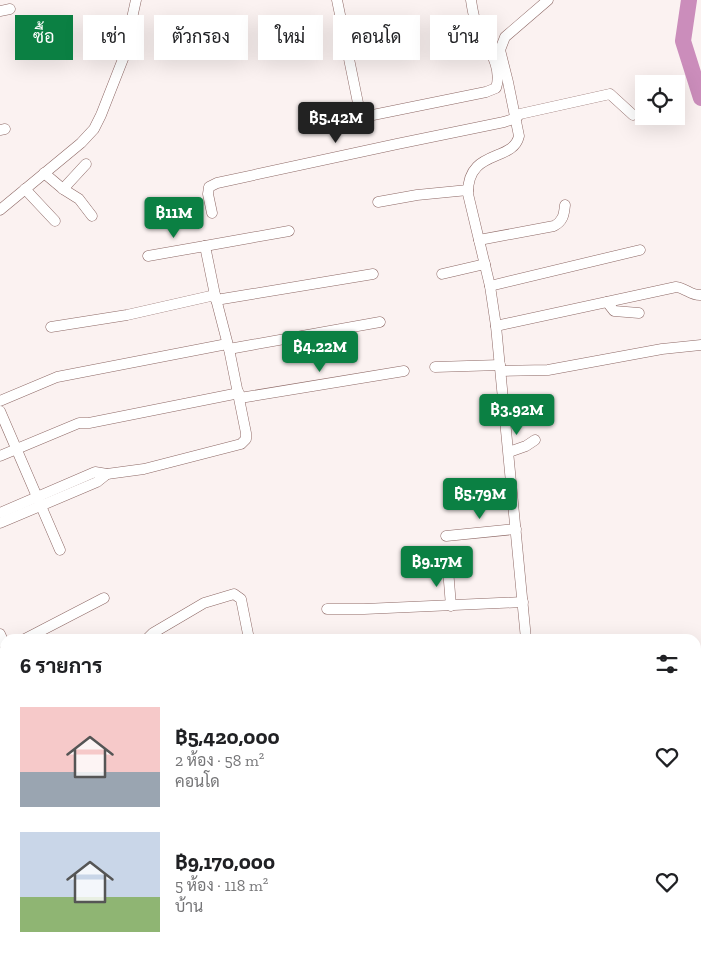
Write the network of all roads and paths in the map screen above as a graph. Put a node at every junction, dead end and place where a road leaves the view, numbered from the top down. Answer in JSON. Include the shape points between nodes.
{"nodes":[{"id":1,"x":136,"y":0,"type":"edge"},
{"id":2,"x":337,"y":0,"type":"edge"},
{"id":3,"x":471,"y":0,"type":"edge"},
{"id":4,"x":548,"y":0,"type":"edge"},
{"id":5,"x":633,"y":115,"type":"dead end"},
{"id":6,"x":516,"y":118,"type":"junction"},
{"id":7,"x":86,"y":164,"type":"dead end"},
{"id":8,"x":44,"y":173,"type":"junction"},
{"id":9,"x":25,"y":189,"type":"junction"},
{"id":10,"x":63,"y":189,"type":"junction"},
{"id":11,"x":468,"y":190,"type":"junction"},
{"id":12,"x":378,"y":202,"type":"dead end"},
{"id":13,"x":565,"y":205,"type":"dead end"},
{"id":14,"x":0,"y":210,"type":"edge"},
{"id":15,"x":212,"y":213,"type":"dead end"},
{"id":16,"x":92,"y":216,"type":"dead end"},
{"id":17,"x":54,"y":221,"type":"dead end"},
{"id":18,"x":289,"y":231,"type":"dead end"},
{"id":19,"x":479,"y":240,"type":"junction"},
{"id":20,"x":205,"y":246,"type":"junction"},
{"id":21,"x":640,"y":250,"type":"dead end"},
{"id":22,"x":148,"y":256,"type":"dead end"},
{"id":23,"x":485,"y":264,"type":"junction"},
{"id":24,"x":373,"y":274,"type":"dead end"},
{"id":25,"x":442,"y":274,"type":"dead end"},
{"id":26,"x":490,"y":286,"type":"junction"},
{"id":27,"x":701,"y":295,"type":"edge"},
{"id":28,"x":215,"y":297,"type":"junction"},
{"id":29,"x":607,"y":302,"type":"junction"},
{"id":30,"x":639,"y":313,"type":"dead end"},
{"id":31,"x":380,"y":322,"type":"dead end"},
{"id":32,"x":496,"y":326,"type":"junction"},
{"id":33,"x":52,"y":327,"type":"dead end"},
{"id":34,"x":701,"y":345,"type":"edge"},
{"id":35,"x":228,"y":347,"type":"junction"},
{"id":36,"x":434,"y":367,"type":"dead end"},
{"id":37,"x":500,"y":368,"type":"junction"},
{"id":38,"x":404,"y":371,"type":"dead end"},
{"id":39,"x":239,"y":396,"type":"junction"},
{"id":40,"x":0,"y":401,"type":"edge"},
{"id":41,"x":0,"y":411,"type":"edge"},
{"id":42,"x":535,"y":440,"type":"dead end"},
{"id":43,"x":18,"y":449,"type":"junction"},
{"id":44,"x":509,"y":452,"type":"junction"},
{"id":45,"x":0,"y":456,"type":"edge"},
{"id":46,"x":39,"y":501,"type":"junction"},
{"id":47,"x":0,"y":512,"type":"edge"},
{"id":48,"x":0,"y":523,"type":"edge"},
{"id":49,"x":516,"y":529,"type":"junction"},
{"id":50,"x":446,"y":536,"type":"dead end"},
{"id":51,"x":60,"y":550,"type":"dead end"},
{"id":52,"x":448,"y":568,"type":"dead end"},
{"id":53,"x":104,"y":598,"type":"dead end"},
{"id":54,"x":523,"y":602,"type":"junction"},
{"id":55,"x":451,"y":606,"type":"junction"},
{"id":56,"x":327,"y":609,"type":"dead end"},
{"id":57,"x":35,"y":634,"type":"edge"},
{"id":58,"x":151,"y":634,"type":"edge"},
{"id":59,"x":248,"y":634,"type":"edge"},
{"id":60,"x":526,"y":634,"type":"edge"}],
"edges":[{"from":1,"to":8,"type":"street","via":[[123,59],[98,122],[80,143]]},
{"from":2,"to":3,"type":"street","via":[[358,103],[362,113],[368,116],[496,88],[495,61],[475,21]]},
{"from":4,"to":6,"type":"street","via":[[505,38],[500,50]]},
{"from":5,"to":6,"type":"street","via":[[610,94],[520,114]]},
{"from":6,"to":11,"type":"street","via":[[518,141],[476,167],[470,174]]},
{"from":6,"to":15,"type":"street","via":[[212,185],[208,194]]},
{"from":7,"to":10,"type":"street"},
{"from":8,"to":9,"type":"street"},
{"from":8,"to":10,"type":"street"},
{"from":9,"to":14,"type":"street"},
{"from":9,"to":17,"type":"street"},
{"from":10,"to":16,"type":"street","via":[[80,200]]},
{"from":11,"to":12,"type":"street","via":[[417,194]]},
{"from":11,"to":19,"type":"street"},
{"from":13,"to":19,"type":"street","via":[[562,219],[554,226]]},
{"from":18,"to":20,"type":"street"},
{"from":19,"to":23,"type":"street"},
{"from":20,"to":22,"type":"street"},
{"from":20,"to":28,"type":"street"},
{"from":21,"to":26,"type":"street"},
{"from":23,"to":25,"type":"street"},
{"from":23,"to":26,"type":"street"},
{"from":24,"to":28,"type":"street"},
{"from":26,"to":32,"type":"street"},
{"from":27,"to":29,"type":"street","via":[[676,287]]},
{"from":28,"to":33,"type":"street"},
{"from":28,"to":35,"type":"street"},
{"from":29,"to":30,"type":"street","via":[[614,311]]},
{"from":29,"to":32,"type":"street"},
{"from":31,"to":35,"type":"street"},
{"from":32,"to":37,"type":"street"},
{"from":34,"to":37,"type":"street","via":[[548,370]]},
{"from":35,"to":39,"type":"street"},
{"from":35,"to":40,"type":"street","via":[[57,377]]},
{"from":36,"to":37,"type":"street"},
{"from":37,"to":44,"type":"street"},
{"from":38,"to":39,"type":"street"},
{"from":39,"to":43,"type":"street","via":[[89,424],[79,423]]},
{"from":39,"to":46,"type":"street","via":[[246,433],[241,444],[144,469],[107,474],[97,482]]},
{"from":41,"to":43,"type":"street"},
{"from":42,"to":44,"type":"street"},
{"from":43,"to":45,"type":"street"},
{"from":43,"to":46,"type":"street"},
{"from":44,"to":49,"type":"street"},
{"from":46,"to":47,"type":"street"},
{"from":46,"to":48,"type":"street"},
{"from":46,"to":51,"type":"street"},
{"from":49,"to":50,"type":"street"},
{"from":49,"to":54,"type":"street"},
{"from":52,"to":55,"type":"street"},
{"from":53,"to":57,"type":"street"},
{"from":54,"to":55,"type":"street"},
{"from":54,"to":60,"type":"street"},
{"from":55,"to":56,"type":"street"},
{"from":58,"to":59,"type":"street","via":[[204,603],[234,594],[241,599]]}]}
